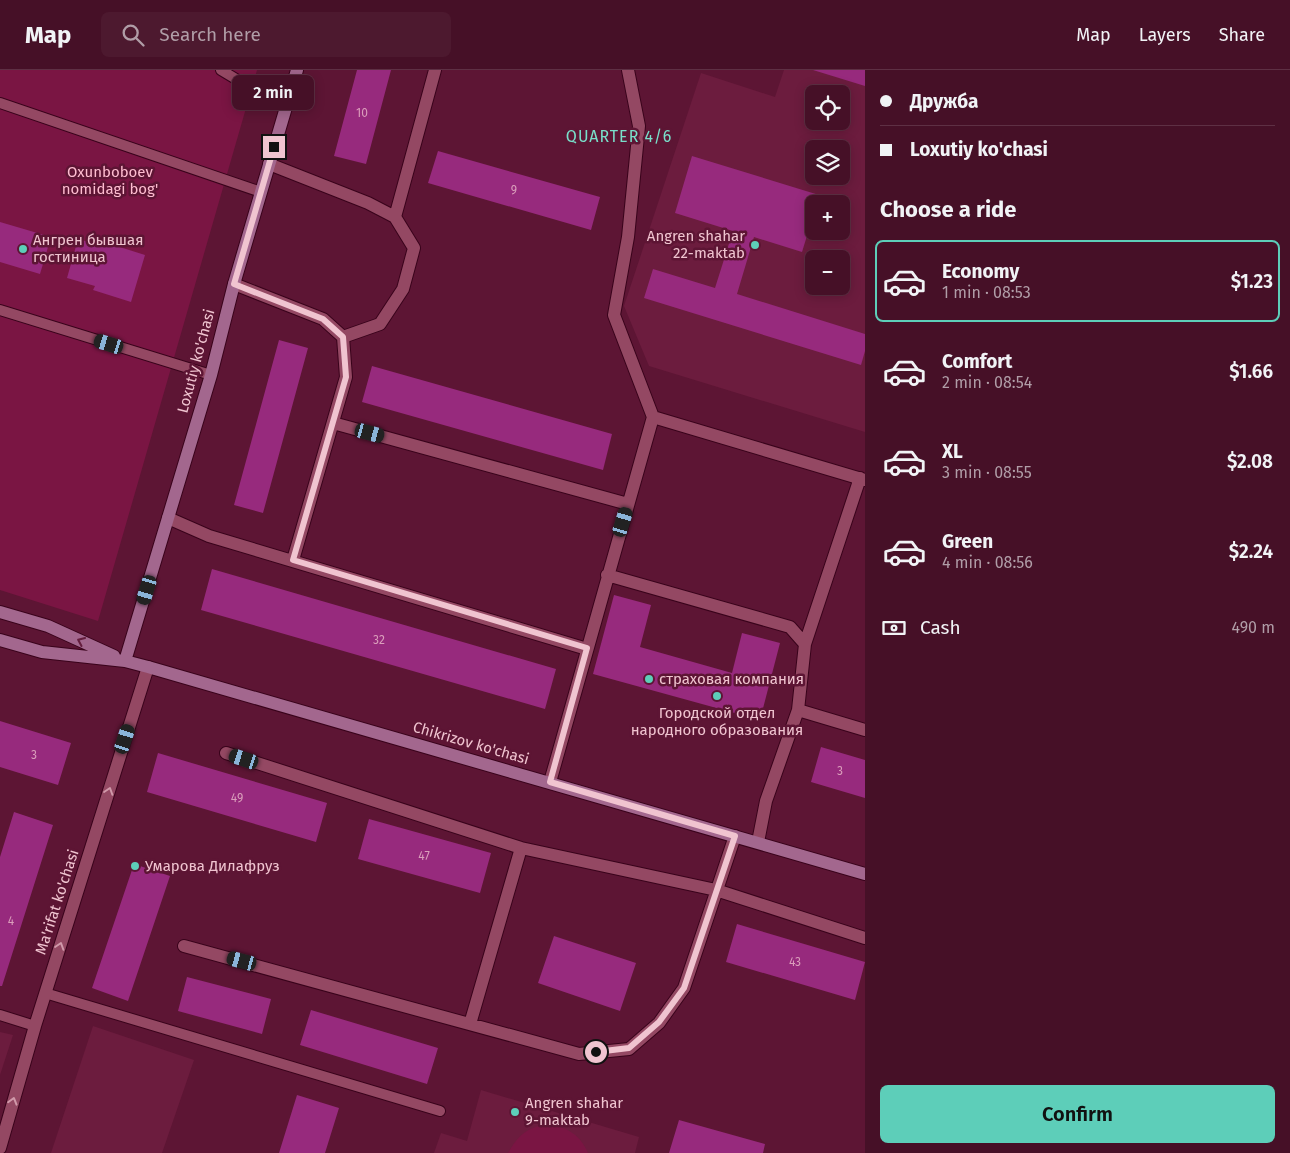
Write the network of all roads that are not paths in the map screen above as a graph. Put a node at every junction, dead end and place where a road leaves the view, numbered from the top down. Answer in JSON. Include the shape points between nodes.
{"nodes":[{"id":1,"x":222,"y":70,"type":"edge"},
{"id":2,"x":297,"y":70,"type":"edge"},
{"id":3,"x":435,"y":70,"type":"edge"},
{"id":4,"x":628,"y":70,"type":"edge"},
{"id":5,"x":289,"y":93,"type":"junction"},
{"id":6,"x":0,"y":103,"type":"edge"},
{"id":7,"x":269,"y":164,"type":"junction"},
{"id":8,"x":261,"y":192,"type":"junction"},
{"id":9,"x":395,"y":218,"type":"junction"},
{"id":10,"x":234,"y":284,"type":"junction"},
{"id":11,"x":0,"y":310,"type":"edge"},
{"id":12,"x":343,"y":337,"type":"junction"},
{"id":13,"x":211,"y":375,"type":"junction"},
{"id":14,"x":653,"y":417,"type":"junction"},
{"id":15,"x":333,"y":423,"type":"junction"},
{"id":16,"x":862,"y":479,"type":"edge"},
{"id":17,"x":628,"y":504,"type":"junction"},
{"id":18,"x":168,"y":518,"type":"junction"},
{"id":19,"x":293,"y":560,"type":"junction"},
{"id":20,"x":607,"y":574,"type":"junction"},
{"id":21,"x":0,"y":612,"type":"edge"},
{"id":22,"x":0,"y":640,"type":"edge"},
{"id":23,"x":804,"y":644,"type":"junction"},
{"id":24,"x":587,"y":648,"type":"junction"},
{"id":25,"x":125,"y":661,"type":"junction"},
{"id":26,"x":148,"y":667,"type":"junction"},
{"id":27,"x":798,"y":710,"type":"junction"},
{"id":28,"x":865,"y":730,"type":"edge"},
{"id":29,"x":226,"y":754,"type":"dead end"},
{"id":30,"x":550,"y":782,"type":"junction"},
{"id":31,"x":735,"y":836,"type":"junction"},
{"id":32,"x":758,"y":842,"type":"junction"},
{"id":33,"x":521,"y":848,"type":"junction"},
{"id":34,"x":865,"y":874,"type":"edge"},
{"id":35,"x":716,"y":890,"type":"junction"},
{"id":36,"x":865,"y":938,"type":"edge"},
{"id":37,"x":184,"y":946,"type":"dead end"},
{"id":38,"x":45,"y":993,"type":"junction"},
{"id":39,"x":0,"y":1015,"type":"edge"},
{"id":40,"x":470,"y":1024,"type":"junction"},
{"id":41,"x":35,"y":1026,"type":"junction"},
{"id":42,"x":440,"y":1111,"type":"dead end"},
{"id":43,"x":0,"y":1148,"type":"edge"}],
"edges":[{"from":1,"to":5,"type":"lane","via":[[246,85]]},
{"from":2,"to":5,"type":"main road","name":"Loxutiy ko'chasi"},
{"from":3,"to":9,"type":"street"},
{"from":4,"to":14,"type":"street","via":[[639,126],[628,236],[614,315]]},
{"from":5,"to":7,"type":"main road","name":"Loxutiy ko'chasi"},
{"from":6,"to":8,"type":"lane"},
{"from":7,"to":8,"type":"main road","name":"Loxutiy ko'chasi"},
{"from":7,"to":9,"type":"street","via":[[368,203]]},
{"from":8,"to":10,"type":"main road","name":"Loxutiy ko'chasi"},
{"from":9,"to":12,"type":"street","via":[[414,248],[403,289],[380,324]]},
{"from":10,"to":12,"type":"street","via":[[323,319]]},
{"from":10,"to":13,"type":"main road","name":"Loxutiy ko'chasi"},
{"from":11,"to":13,"type":"lane"},
{"from":12,"to":15,"type":"street","via":[[346,377]]},
{"from":13,"to":18,"type":"main road","name":"Loxutiy ko'chasi"},
{"from":14,"to":16,"type":"street"},
{"from":14,"to":17,"type":"street"},
{"from":15,"to":17,"type":"street"},
{"from":15,"to":19,"type":"street"},
{"from":16,"to":23,"type":"street"},
{"from":17,"to":20,"type":"street"},
{"from":18,"to":19,"type":"street","via":[[209,536]]},
{"from":18,"to":25,"type":"main road","name":"Loxutiy ko'chasi"},
{"from":19,"to":24,"type":"street"},
{"from":20,"to":23,"type":"street","via":[[790,627]]},
{"from":20,"to":24,"type":"street"},
{"from":25,"to":21,"type":"main road","name":"Chikrizov ko'chasi","one_way":true,"via":[[48,626]]},
{"from":22,"to":25,"type":"main road","name":"Chikrizov ko'chasi","via":[[42,652]]},
{"from":23,"to":27,"type":"street"},
{"from":24,"to":30,"type":"street"},
{"from":25,"to":26,"type":"main road","name":"Chikrizov ko'chasi"},
{"from":26,"to":30,"type":"main road","name":"Chikrizov ko'chasi"},
{"from":38,"to":26,"type":"street","name":"Ma'rifat ko'chasi","one_way":true},
{"from":27,"to":28,"type":"street"},
{"from":27,"to":32,"type":"street","via":[[766,801]]},
{"from":29,"to":33,"type":"street"},
{"from":30,"to":31,"type":"main road","name":"Chikrizov ko'chasi"},
{"from":31,"to":32,"type":"main road","name":"Chikrizov ko'chasi"},
{"from":31,"to":35,"type":"street"},
{"from":32,"to":34,"type":"main road","name":"Chikrizov ko'chasi"},
{"from":33,"to":35,"type":"street"},
{"from":33,"to":40,"type":"street"},
{"from":35,"to":36,"type":"street"},
{"from":35,"to":40,"type":"street","via":[[684,988],[659,1022],[629,1048],[580,1054]]},
{"from":37,"to":40,"type":"street"},
{"from":38,"to":41,"type":"street","name":"Ma'rifat ko'chasi"},
{"from":38,"to":42,"type":"lane"},
{"from":39,"to":41,"type":"lane"},
{"from":43,"to":41,"type":"street","name":"Ma'rifat ko'chasi","one_way":true}]}
